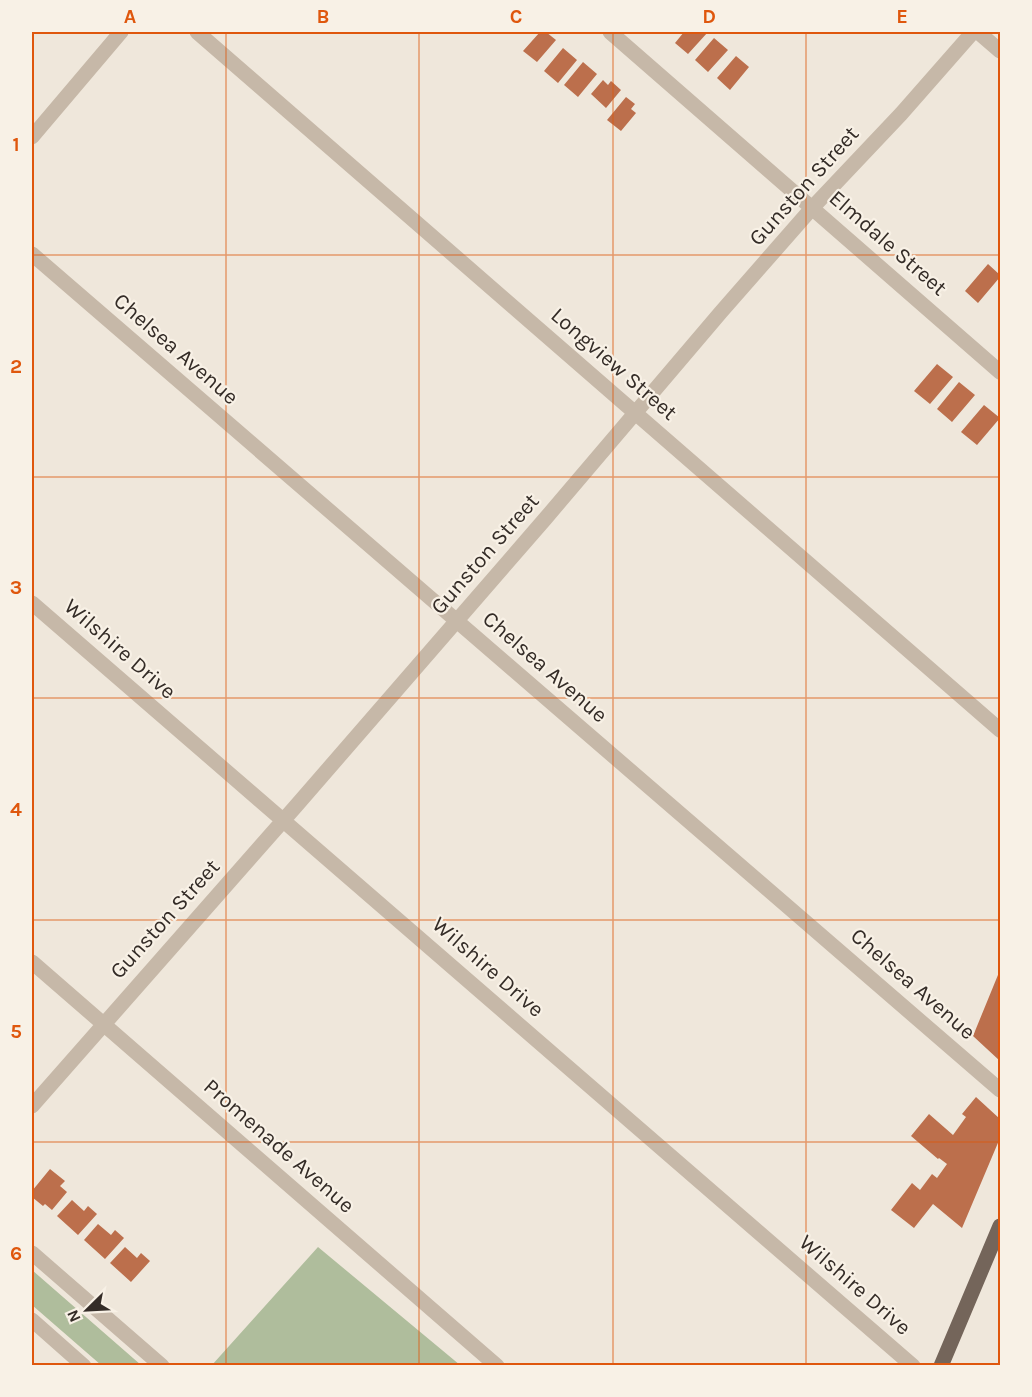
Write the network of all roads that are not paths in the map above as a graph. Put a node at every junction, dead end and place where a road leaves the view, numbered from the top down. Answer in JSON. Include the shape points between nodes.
{"nodes":[{"id":1,"x":121,"y":32,"type":"edge"},
{"id":2,"x":197,"y":32,"type":"edge"},
{"id":3,"x":610,"y":32,"type":"edge"},
{"id":4,"x":973,"y":32,"type":"edge"},
{"id":5,"x":978,"y":32,"type":"edge"},
{"id":6,"x":1000,"y":51,"type":"edge"},
{"id":7,"x":32,"y":137,"type":"edge"},
{"id":8,"x":813,"y":207,"type":"junction"},
{"id":9,"x":32,"y":254,"type":"edge"},
{"id":10,"x":1000,"y":372,"type":"edge"},
{"id":11,"x":636,"y":413,"type":"junction"},
{"id":12,"x":32,"y":603,"type":"edge"},
{"id":13,"x":457,"y":620,"type":"junction"},
{"id":14,"x":1000,"y":730,"type":"edge"},
{"id":15,"x":283,"y":820,"type":"junction"},
{"id":16,"x":32,"y":962,"type":"edge"},
{"id":17,"x":103,"y":1023,"type":"junction"},
{"id":18,"x":1000,"y":1090,"type":"edge"},
{"id":19,"x":32,"y":1106,"type":"edge"},
{"id":20,"x":1000,"y":1226,"type":"edge"},
{"id":21,"x":32,"y":1253,"type":"edge"},
{"id":22,"x":32,"y":1320,"type":"edge"},
{"id":23,"x":84,"y":1365,"type":"edge"},
{"id":24,"x":162,"y":1365,"type":"edge"},
{"id":25,"x":497,"y":1365,"type":"edge"},
{"id":26,"x":914,"y":1365,"type":"edge"},
{"id":27,"x":941,"y":1365,"type":"edge"}],
"edges":[{"from":1,"to":7,"type":"street"},
{"from":2,"to":11,"type":"street","name":"Longview Street"},
{"from":3,"to":8,"type":"street","name":"Elmdale Street"},
{"from":4,"to":8,"type":"street","name":"Gunston Street"},
{"from":5,"to":6,"type":"street"},
{"from":8,"to":10,"type":"street","name":"Elmdale Street"},
{"from":8,"to":11,"type":"street","name":"Gunston Street"},
{"from":9,"to":13,"type":"street","name":"Chelsea Avenue"},
{"from":11,"to":13,"type":"street","name":"Gunston Street"},
{"from":11,"to":14,"type":"street","name":"Longview Street"},
{"from":12,"to":15,"type":"street","name":"Wilshire Drive"},
{"from":13,"to":15,"type":"street","name":"Gunston Street"},
{"from":13,"to":18,"type":"street","name":"Chelsea Avenue"},
{"from":15,"to":17,"type":"street","name":"Gunston Street"},
{"from":15,"to":26,"type":"street","name":"Wilshire Drive"},
{"from":16,"to":17,"type":"street","name":"Promenade Avenue"},
{"from":17,"to":19,"type":"street","name":"Gunston Street"},
{"from":17,"to":25,"type":"street","name":"Promenade Avenue"},
{"from":20,"to":27,"type":"main road"},
{"from":21,"to":24,"type":"street"},
{"from":22,"to":23,"type":"street"}]}
